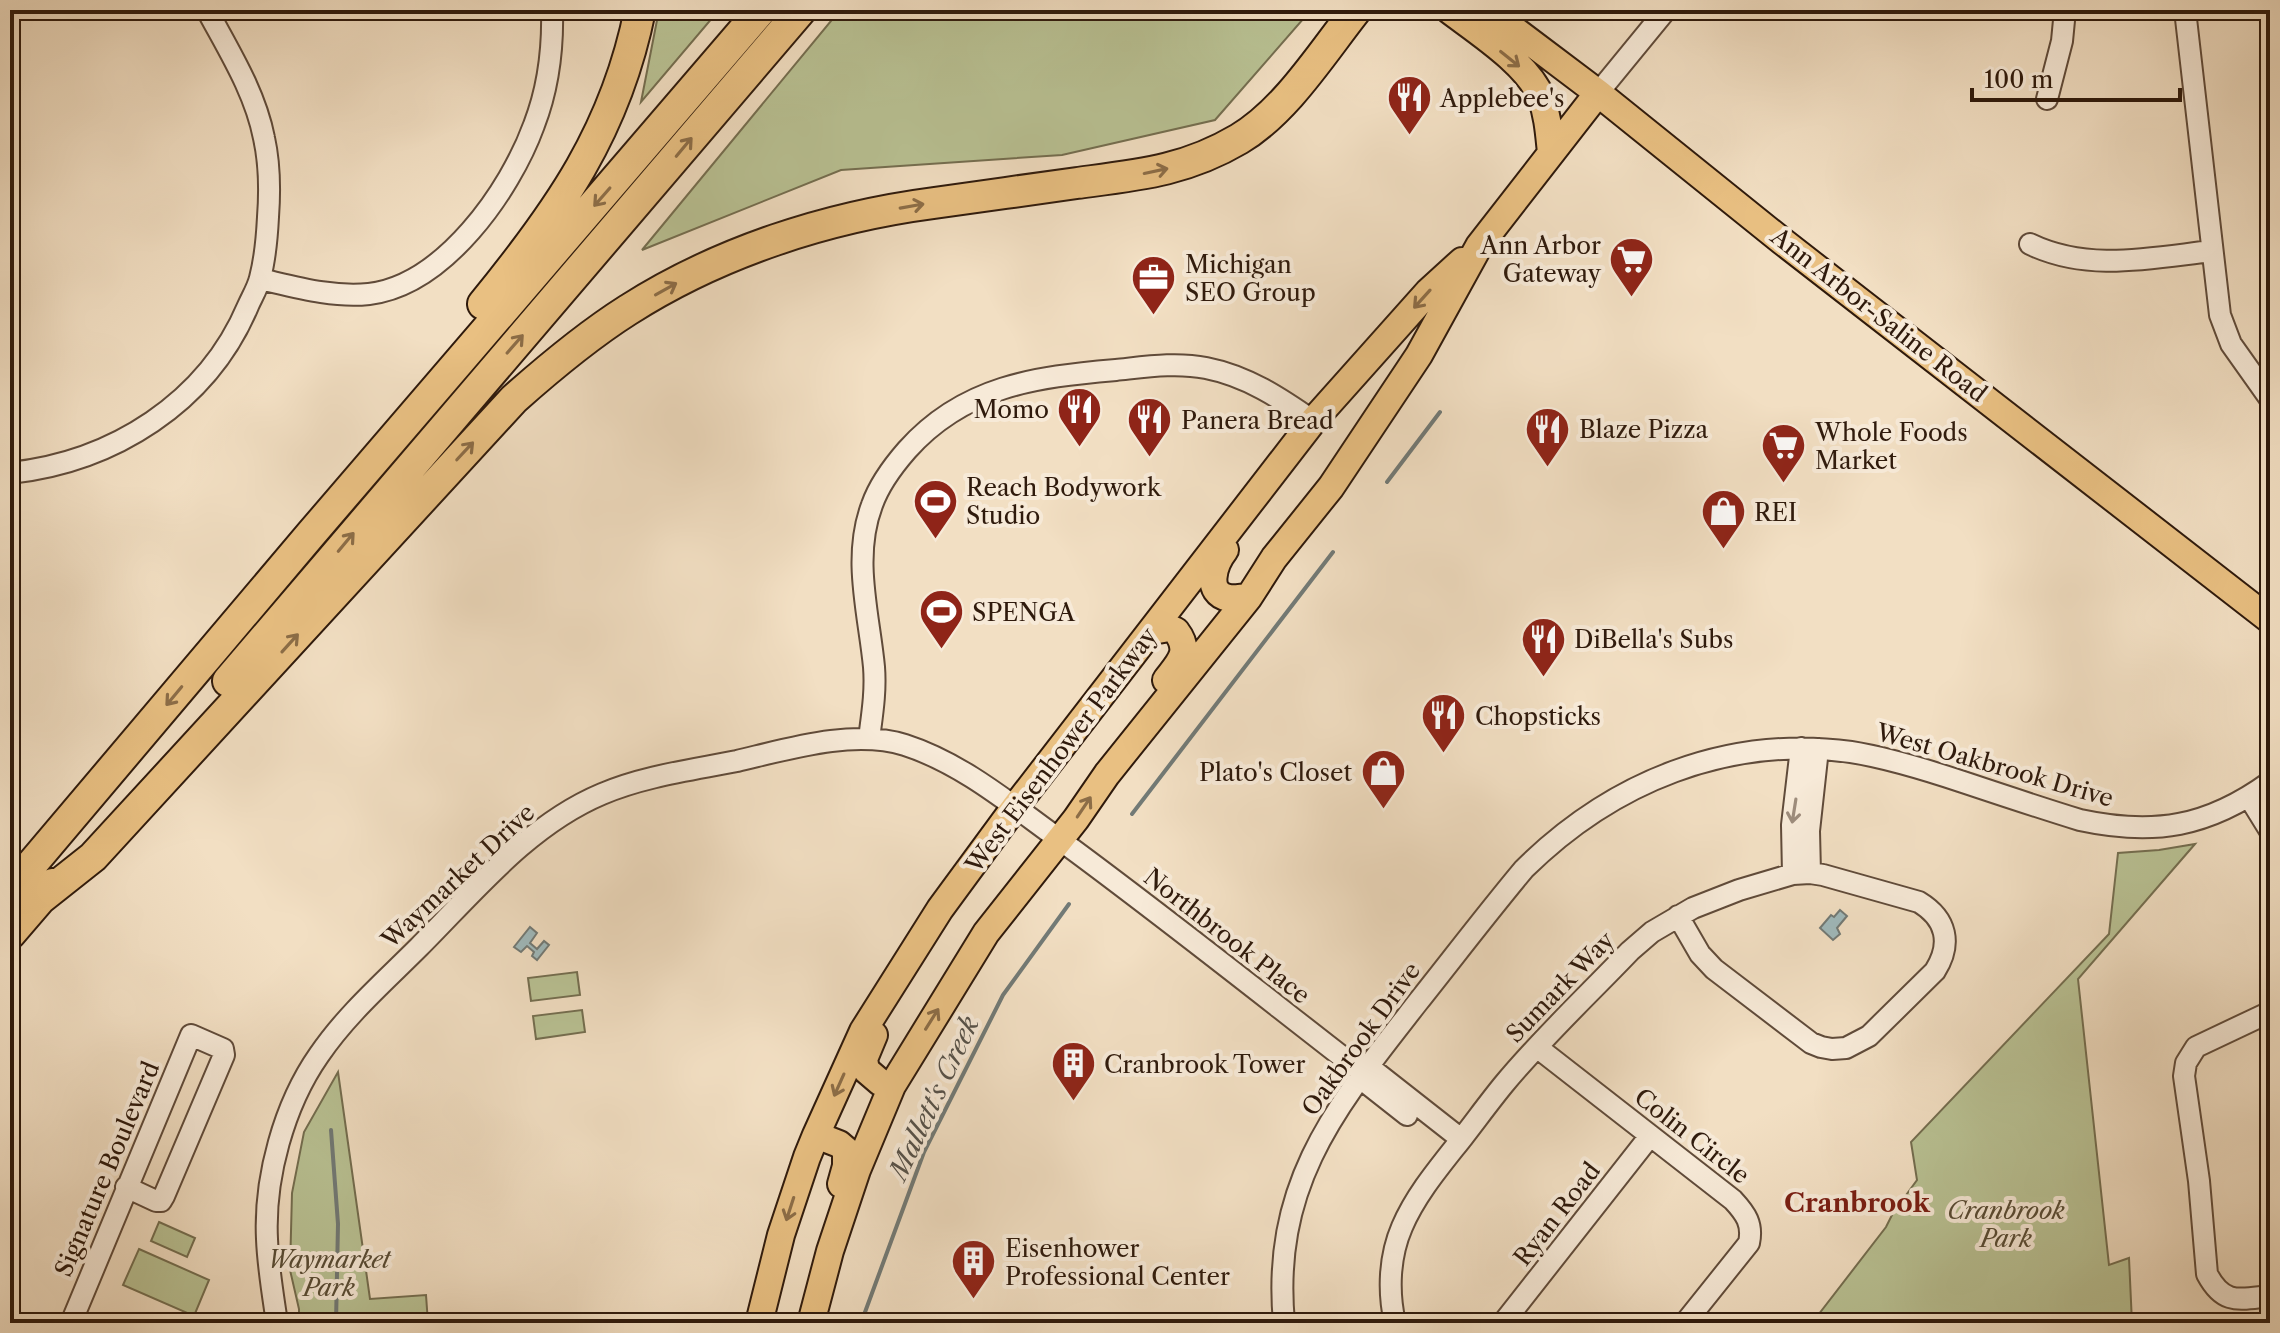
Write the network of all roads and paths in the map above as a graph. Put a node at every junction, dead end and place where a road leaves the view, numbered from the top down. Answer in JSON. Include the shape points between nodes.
{"nodes":[{"id":1,"x":207,"y":10,"type":"edge"},
{"id":2,"x":552,"y":10,"type":"edge"},
{"id":3,"x":640,"y":10,"type":"edge"},
{"id":4,"x":761,"y":10,"type":"edge"},
{"id":5,"x":801,"y":10,"type":"edge"},
{"id":6,"x":1356,"y":10,"type":"edge"},
{"id":7,"x":1449,"y":10,"type":"edge"},
{"id":8,"x":1488,"y":10,"type":"edge"},
{"id":9,"x":1666,"y":10,"type":"edge"},
{"id":10,"x":2065,"y":10,"type":"edge"},
{"id":11,"x":2185,"y":10,"type":"edge"},
{"id":12,"x":1598,"y":93,"type":"junction"},
{"id":13,"x":2047,"y":99,"type":"dead end"},
{"id":14,"x":1551,"y":153,"type":"junction"},
{"id":15,"x":2030,"y":244,"type":"dead end"},
{"id":16,"x":1479,"y":246,"type":"junction"},
{"id":17,"x":2212,"y":251,"type":"junction"},
{"id":18,"x":260,"y":279,"type":"junction"},
{"id":19,"x":1345,"y":385,"type":"junction"},
{"id":20,"x":2270,"y":399,"type":"edge"},
{"id":21,"x":1313,"y":421,"type":"junction"},
{"id":22,"x":1290,"y":452,"type":"junction"},
{"id":23,"x":10,"y":473,"type":"edge"},
{"id":24,"x":311,"y":534,"type":"junction"},
{"id":25,"x":1274,"y":558,"type":"junction"},
{"id":26,"x":1249,"y":597,"type":"junction"},
{"id":27,"x":2270,"y":620,"type":"edge"},
{"id":28,"x":1152,"y":631,"type":"junction"},
{"id":29,"x":869,"y":739,"type":"junction"},
{"id":30,"x":1810,"y":749,"type":"junction"},
{"id":31,"x":1107,"y":774,"type":"junction"},
{"id":32,"x":2270,"y":782,"type":"edge"},
{"id":33,"x":2249,"y":797,"type":"junction"},
{"id":34,"x":1015,"y":807,"type":"junction"},
{"id":35,"x":2270,"y":831,"type":"edge"},
{"id":36,"x":1059,"y":840,"type":"junction"},
{"id":37,"x":1802,"y":873,"type":"junction"},
{"id":38,"x":10,"y":890,"type":"edge"},
{"id":39,"x":1502,"y":896,"type":"joint"},
{"id":40,"x":40,"y":899,"type":"junction"},
{"id":41,"x":940,"y":909,"type":"junction"},
{"id":42,"x":1678,"y":916,"type":"junction"},
{"id":43,"x":10,"y":934,"type":"edge"},
{"id":44,"x":2270,"y":1012,"type":"edge"},
{"id":45,"x":1538,"y":1048,"type":"junction"},
{"id":46,"x":1364,"y":1073,"type":"junction"},
{"id":47,"x":892,"y":1086,"type":"junction"},
{"id":48,"x":816,"y":1135,"type":"junction"},
{"id":49,"x":1650,"y":1136,"type":"junction"},
{"id":50,"x":1457,"y":1144,"type":"junction"},
{"id":51,"x":126,"y":1187,"type":"junction"},
{"id":52,"x":2270,"y":1296,"type":"edge"},
{"id":53,"x":811,"y":1319,"type":"edge"},
{"id":54,"x":71,"y":1323,"type":"edge"},
{"id":55,"x":277,"y":1323,"type":"edge"},
{"id":56,"x":759,"y":1323,"type":"edge"},
{"id":57,"x":1284,"y":1323,"type":"edge"},
{"id":58,"x":1395,"y":1323,"type":"edge"},
{"id":59,"x":1503,"y":1323,"type":"edge"},
{"id":60,"x":1685,"y":1323,"type":"edge"}],
"edges":[{"from":1,"to":18,"type":"street","via":[[242,74],[264,136],[269,203]]},
{"from":2,"to":18,"type":"street","via":[[545,87],[534,125],[503,188],[472,229],[431,269],[369,294],[320,292]]},
{"from":3,"to":24,"type":"highway","via":[[609,115],[573,183],[524,254],[360,454]]},
{"from":4,"to":24,"type":"highway","one_way":true},
{"from":40,"to":5,"type":"highway","one_way":true},
{"from":40,"to":6,"type":"highway","one_way":true,"via":[[93,857],[514,399],[629,310],[726,260],[832,223],[915,205],[1185,165],[1242,137],[1266,118]]},
{"from":7,"to":14,"type":"main road","one_way":true,"via":[[1527,72],[1548,119]]},
{"from":8,"to":12,"type":"main road","name":"Ann Arbor-Saline Road"},
{"from":9,"to":12,"type":"street"},
{"from":10,"to":13,"type":"street"},
{"from":11,"to":17,"type":"street"},
{"from":12,"to":14,"type":"main road","name":"West Eisenhower Parkway"},
{"from":12,"to":27,"type":"main road","name":"Ann Arbor-Saline Road"},
{"from":14,"to":16,"type":"main road","name":"West Eisenhower Parkway"},
{"from":15,"to":17,"type":"street","via":[[2075,260],[2114,262]]},
{"from":16,"to":19,"type":"main road","name":"West Eisenhower Parkway","one_way":true,"via":[[1429,291]]},
{"from":16,"to":25,"type":"main road","name":"West Eisenhower Parkway","via":[[1419,355],[1331,487]]},
{"from":17,"to":20,"type":"street","via":[[2220,315],[2231,344]]},
{"from":18,"to":23,"type":"street","via":[[227,348],[169,410],[116,444],[61,465]]},
{"from":19,"to":21,"type":"main road","name":"West Eisenhower Parkway"},
{"from":19,"to":25,"type":"main road","via":[[1359,397],[1363,420],[1277,539]]},
{"from":21,"to":22,"type":"main road","name":"West Eisenhower Parkway"},
{"from":21,"to":29,"type":"street","via":[[1245,379],[1205,367],[1174,365],[1019,383],[965,402],[937,421],[890,472],[868,520],[863,590],[875,693]]},
{"from":22,"to":26,"type":"main road","via":[[1287,469],[1214,570],[1212,581],[1219,593]]},
{"from":22,"to":28,"type":"main road","name":"West Eisenhower Parkway"},
{"from":24,"to":38,"type":"highway","one_way":true},
{"from":25,"to":26,"type":"main road","name":"West Eisenhower Parkway"},
{"from":26,"to":31,"type":"main road","name":"West Eisenhower Parkway"},
{"from":28,"to":31,"type":"main road","via":[[1176,631],[1183,658],[1116,747]]},
{"from":28,"to":34,"type":"main road","name":"West Eisenhower Parkway"},
{"from":29,"to":34,"type":"street","name":"Waymarket Drive","via":[[930,754]]},
{"from":29,"to":55,"type":"street","name":"Waymarket Drive","via":[[817,743],[633,783],[601,795],[536,834],[468,895],[349,1017],[318,1057],[292,1106],[270,1178],[267,1207]]},
{"from":30,"to":33,"type":"street","name":"West Oakbrook Drive","via":[[1891,761],[2111,827],[2178,825]]},
{"from":30,"to":37,"type":"street","via":[[1808,852]]},
{"from":30,"to":39,"type":"street","name":"West Oakbrook Drive","via":[[1714,758],[1632,789],[1547,846]]},
{"from":36,"to":31,"type":"main road","name":"West Eisenhower Parkway","one_way":true},
{"from":32,"to":33,"type":"street","name":"West Oakbrook Drive"},
{"from":33,"to":35,"type":"street"},
{"from":34,"to":36,"type":"street","name":"Northbrook Place"},
{"from":34,"to":41,"type":"main road","name":"West Eisenhower Parkway"},
{"from":36,"to":46,"type":"street","name":"Northbrook Place"},
{"from":47,"to":36,"type":"main road","name":"West Eisenhower Parkway","one_way":true,"via":[[986,933]]},
{"from":37,"to":42,"type":"street","name":"Sumark Way","via":[[1717,898]]},
{"from":37,"to":42,"type":"street","via":[[1919,902],[1932,910],[1945,933],[1935,971],[1869,1036],[1846,1048],[1811,1043],[1714,969]]},
{"from":39,"to":46,"type":"street","name":"Oakbrook Drive"},
{"from":40,"to":43,"type":"highway"},
{"from":41,"to":47,"type":"main road","via":[[933,936],[864,1059],[866,1070]]},
{"from":41,"to":48,"type":"main road","name":"West Eisenhower Parkway","one_way":true,"via":[[863,1031]]},
{"from":42,"to":45,"type":"street","name":"Sumark Way","via":[[1639,942]]},
{"from":44,"to":52,"type":"street","via":[[2196,1047],[2184,1076],[2207,1274],[2225,1297]]},
{"from":45,"to":49,"type":"street","name":"Colin Circle"},
{"from":45,"to":50,"type":"street","name":"Sumark Way"},
{"from":46,"to":50,"type":"street","name":"Northbrook Place"},
{"from":46,"to":57,"type":"street","name":"Oakbrook Drive","via":[[1326,1128],[1297,1192],[1283,1254]]},
{"from":47,"to":53,"type":"main road","name":"West Eisenhower Parkway","via":[[857,1170]]},
{"from":48,"to":53,"type":"main road","via":[[844,1147],[847,1159],[812,1274]]},
{"from":48,"to":56,"type":"main road","name":"West Eisenhower Parkway","one_way":true,"via":[[781,1235]]},
{"from":49,"to":59,"type":"street","name":"Ryan Road"},
{"from":49,"to":60,"type":"street","name":"Colin Circle","via":[[1733,1200],[1750,1223],[1749,1243]]},
{"from":50,"to":58,"type":"street","name":"Sumark Way","via":[[1401,1229],[1391,1275]]},
{"from":51,"to":51,"type":"street","name":"Signature Boulevard","via":[[191,1035],[223,1049],[161,1201]]},
{"from":51,"to":54,"type":"street","name":"Signature Boulevard"}]}
